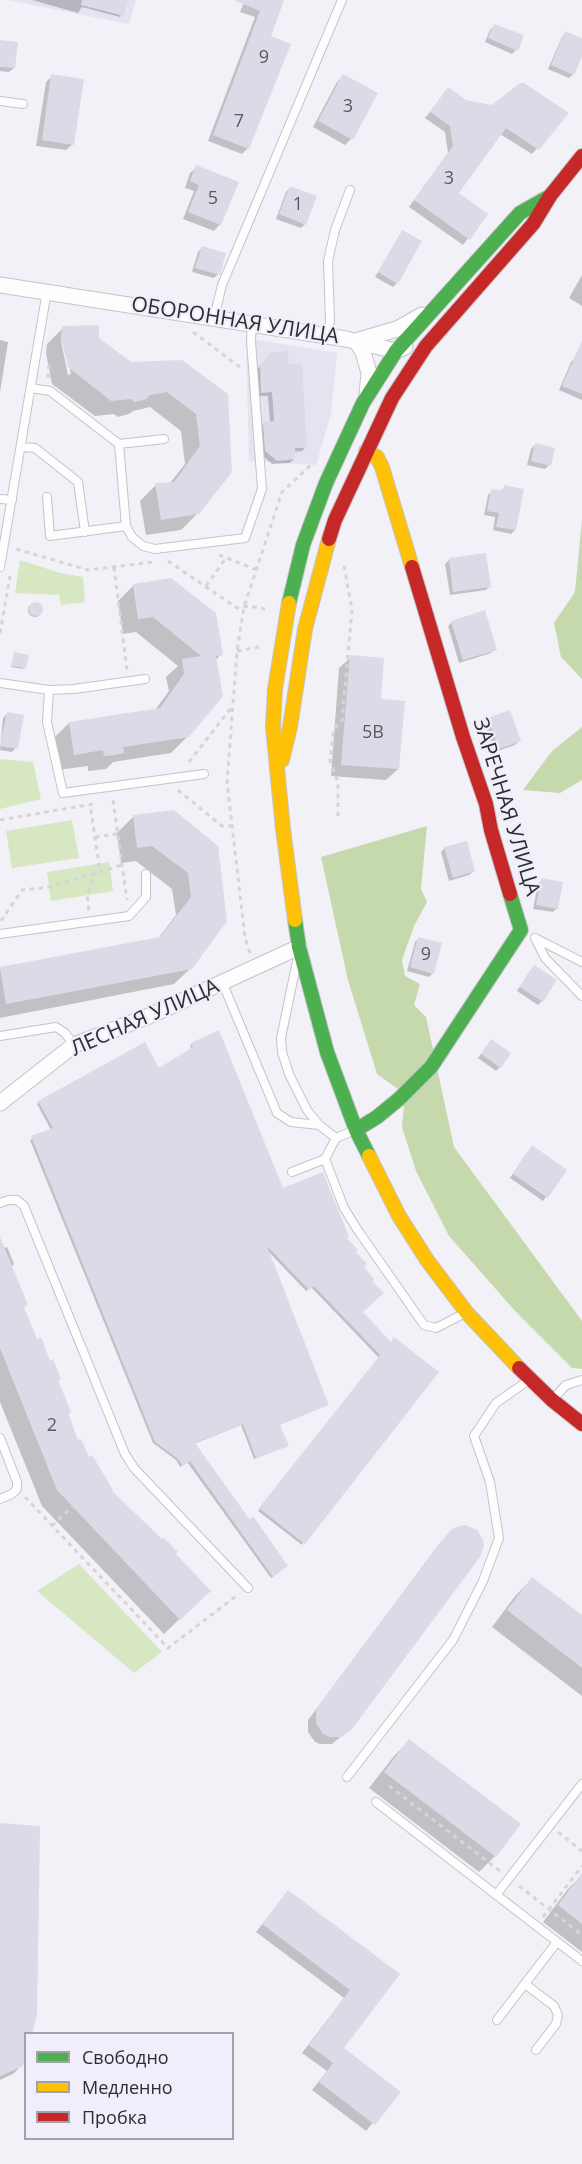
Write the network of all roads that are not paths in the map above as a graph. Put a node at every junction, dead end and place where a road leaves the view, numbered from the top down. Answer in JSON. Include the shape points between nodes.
{"nodes":[{"id":1,"x":342,"y":0,"type":"edge"},
{"id":2,"x":0,"y":101,"type":"edge"},
{"id":3,"x":23,"y":104,"type":"dead end"},
{"id":4,"x":582,"y":156,"type":"edge"},
{"id":5,"x":350,"y":190,"type":"dead end"},
{"id":6,"x":550,"y":196,"type":"junction"},
{"id":7,"x":0,"y":285,"type":"edge"},
{"id":8,"x":47,"y":291,"type":"junction"},
{"id":9,"x":437,"y":304,"type":"junction"},
{"id":10,"x":456,"y":310,"type":"junction"},
{"id":11,"x":214,"y":318,"type":"junction"},
{"id":12,"x":252,"y":324,"type":"junction"},
{"id":13,"x":327,"y":336,"type":"junction"},
{"id":14,"x":356,"y":341,"type":"junction"},
{"id":15,"x":396,"y":351,"type":"junction"},
{"id":16,"x":31,"y":388,"type":"junction"},
{"id":17,"x":366,"y":397,"type":"junction"},
{"id":18,"x":392,"y":398,"type":"junction"},
{"id":19,"x":164,"y":439,"type":"dead end"},
{"id":20,"x":119,"y":444,"type":"junction"},
{"id":21,"x":21,"y":447,"type":"junction"},
{"id":22,"x":366,"y":451,"type":"junction"},
{"id":23,"x":47,"y":497,"type":"dead end"},
{"id":24,"x":0,"y":499,"type":"edge"},
{"id":25,"x":12,"y":500,"type":"junction"},
{"id":26,"x":126,"y":526,"type":"junction"},
{"id":27,"x":85,"y":532,"type":"junction"},
{"id":28,"x":0,"y":567,"type":"edge"},
{"id":29,"x":145,"y":679,"type":"dead end"},
{"id":30,"x":0,"y":682,"type":"edge"},
{"id":31,"x":49,"y":690,"type":"junction"},
{"id":32,"x":204,"y":774,"type":"dead end"},
{"id":33,"x":278,"y":775,"type":"junction"},
{"id":34,"x":146,"y":874,"type":"dead end"},
{"id":35,"x":521,"y":930,"type":"junction"},
{"id":36,"x":0,"y":934,"type":"edge"},
{"id":37,"x":535,"y":938,"type":"junction"},
{"id":38,"x":299,"y":947,"type":"junction"},
{"id":39,"x":582,"y":962,"type":"edge"},
{"id":40,"x":222,"y":984,"type":"junction"},
{"id":41,"x":582,"y":996,"type":"edge"},
{"id":42,"x":0,"y":1036,"type":"edge"},
{"id":43,"x":74,"y":1045,"type":"junction"},
{"id":44,"x":0,"y":1103,"type":"edge"},
{"id":45,"x":319,"y":1125,"type":"junction"},
{"id":46,"x":356,"y":1130,"type":"junction"},
{"id":47,"x":336,"y":1138,"type":"junction"},
{"id":48,"x":325,"y":1158,"type":"junction"},
{"id":49,"x":292,"y":1172,"type":"dead end"},
{"id":50,"x":0,"y":1203,"type":"edge"},
{"id":51,"x":467,"y":1313,"type":"junction"},
{"id":52,"x":530,"y":1379,"type":"junction"},
{"id":53,"x":582,"y":1380,"type":"edge"},
{"id":54,"x":552,"y":1400,"type":"junction"},
{"id":55,"x":582,"y":1424,"type":"edge"},
{"id":56,"x":1,"y":1443,"type":"edge"},
{"id":57,"x":0,"y":1499,"type":"edge"},
{"id":58,"x":248,"y":1588,"type":"road end"},
{"id":59,"x":347,"y":1777,"type":"dead end"},
{"id":60,"x":582,"y":1784,"type":"edge"},
{"id":61,"x":376,"y":1802,"type":"dead end"},
{"id":62,"x":496,"y":1895,"type":"junction"},
{"id":63,"x":557,"y":1942,"type":"junction"},
{"id":64,"x":582,"y":1961,"type":"edge"},
{"id":65,"x":525,"y":1984,"type":"junction"},
{"id":66,"x":497,"y":2020,"type":"dead end"},
{"id":67,"x":536,"y":2050,"type":"dead end"}],
"edges":[{"from":1,"to":11,"type":"lane","via":[[222,285]]},
{"from":2,"to":3,"type":"lane"},
{"from":4,"to":6,"type":"main road"},
{"from":5,"to":13,"type":"lane","via":[[328,261]]},
{"from":6,"to":9,"type":"main road","via":[[520,213]]},
{"from":6,"to":10,"type":"main road","via":[[533,224]]},
{"from":7,"to":8,"type":"street","name":"ОБОРОННАЯ УЛИЦА"},
{"from":8,"to":11,"type":"street","name":"ОБОРОННАЯ УЛИЦА"},
{"from":8,"to":16,"type":"lane"},
{"from":9,"to":14,"type":"street","via":[[397,329]]},
{"from":9,"to":15,"type":"main road"},
{"from":10,"to":15,"type":"street","via":[[432,321],[414,340]]},
{"from":10,"to":18,"type":"main road","via":[[426,346]]},
{"from":11,"to":12,"type":"street","name":"ОБОРОННАЯ УЛИЦА"},
{"from":12,"to":13,"type":"street","name":"ОБОРОННАЯ УЛИЦА"},
{"from":12,"to":26,"type":"lane","via":[[262,489],[245,538],[155,549],[143,546]]},
{"from":13,"to":14,"type":"street","name":"ОБОРОННАЯ УЛИЦА"},
{"from":14,"to":15,"type":"street","name":"ОБОРОННАЯ УЛИЦА"},
{"from":14,"to":17,"type":"street","via":[[369,373]]},
{"from":15,"to":17,"type":"main road"},
{"from":15,"to":18,"type":"street","via":[[399,363]]},
{"from":16,"to":20,"type":"lane","via":[[50,391]]},
{"from":16,"to":21,"type":"lane"},
{"from":17,"to":33,"type":"main road","via":[[326,483],[292,585],[275,689],[273,727]]},
{"from":18,"to":22,"type":"main road"},
{"from":19,"to":20,"type":"lane"},
{"from":20,"to":26,"type":"lane"},
{"from":21,"to":25,"type":"lane"},
{"from":21,"to":27,"type":"lane","via":[[35,448],[78,482]]},
{"from":22,"to":33,"type":"main road","via":[[335,520],[313,590]]},
{"from":22,"to":35,"type":"main road","name":"ЗАРЕЧНАЯ УЛИЦА","via":[[377,457],[382,467]]},
{"from":23,"to":27,"type":"lane","via":[[51,536]]},
{"from":24,"to":25,"type":"lane"},
{"from":25,"to":28,"type":"lane"},
{"from":26,"to":27,"type":"lane"},
{"from":29,"to":31,"type":"lane"},
{"from":30,"to":31,"type":"lane"},
{"from":31,"to":32,"type":"lane","via":[[47,722],[63,794]]},
{"from":33,"to":38,"type":"main road"},
{"from":34,"to":36,"type":"lane","via":[[146,897],[129,916]]},
{"from":35,"to":37,"type":"lane"},
{"from":35,"to":46,"type":"main road","name":"ЗАРЕЧНАЯ УЛИЦА","via":[[431,1067],[385,1111]]},
{"from":37,"to":39,"type":"lane"},
{"from":37,"to":41,"type":"lane","via":[[545,958]]},
{"from":38,"to":40,"type":"street","name":"ЛЕСНАЯ УЛИЦА"},
{"from":38,"to":45,"type":"lane","via":[[281,1038],[282,1052],[307,1110]]},
{"from":38,"to":46,"type":"main road","via":[[327,1052]]},
{"from":40,"to":43,"type":"street","name":"ЛЕСНАЯ УЛИЦА"},
{"from":40,"to":45,"type":"lane","via":[[277,1113],[291,1122]]},
{"from":42,"to":43,"type":"lane","via":[[56,1028]]},
{"from":43,"to":44,"type":"street","name":"ЛЕСНАЯ УЛИЦА"},
{"from":45,"to":47,"type":"lane"},
{"from":46,"to":47,"type":"lane"},
{"from":46,"to":51,"type":"main road","via":[[399,1216]]},
{"from":47,"to":48,"type":"lane"},
{"from":48,"to":49,"type":"lane"},
{"from":48,"to":51,"type":"lane","via":[[357,1229],[424,1325],[436,1328]]},
{"from":50,"to":58,"type":"lane","via":[[18,1200],[24,1206],[130,1461]]},
{"from":51,"to":52,"type":"main road"},
{"from":52,"to":54,"type":"main road"},
{"from":52,"to":59,"type":"lane","via":[[496,1403],[474,1436],[490,1482],[499,1538],[483,1581],[453,1640]]},
{"from":53,"to":54,"type":"lane","via":[[566,1385]]},
{"from":54,"to":55,"type":"main road"},
{"from":56,"to":57,"type":"lane","via":[[17,1489]]},
{"from":60,"to":62,"type":"lane"},
{"from":61,"to":62,"type":"lane"},
{"from":62,"to":63,"type":"lane"},
{"from":63,"to":64,"type":"lane"},
{"from":63,"to":65,"type":"lane"},
{"from":65,"to":66,"type":"lane"},
{"from":65,"to":67,"type":"lane","via":[[554,2006],[558,2015],[556,2024]]}]}
